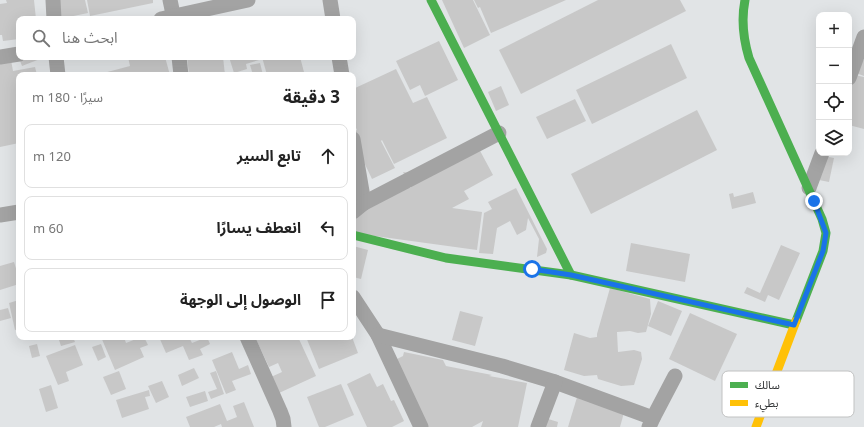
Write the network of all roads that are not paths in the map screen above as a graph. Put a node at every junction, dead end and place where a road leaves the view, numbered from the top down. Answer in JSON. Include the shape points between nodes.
{"nodes":[{"id":1,"x":53,"y":0,"type":"edge"},
{"id":2,"x":170,"y":0,"type":"edge"},
{"id":3,"x":248,"y":0,"type":"edge"},
{"id":4,"x":330,"y":0,"type":"edge"},
{"id":5,"x":745,"y":0,"type":"edge"},
{"id":6,"x":434,"y":1,"type":"edge"},
{"id":7,"x":54,"y":16,"type":"edge"},
{"id":8,"x":170,"y":16,"type":"edge"},
{"id":9,"x":179,"y":16,"type":"edge"},
{"id":10,"x":333,"y":16,"type":"edge"},
{"id":11,"x":864,"y":37,"type":"edge"},
{"id":12,"x":16,"y":54,"type":"edge"},
{"id":13,"x":0,"y":57,"type":"edge"},
{"id":14,"x":56,"y":60,"type":"edge"},
{"id":15,"x":179,"y":60,"type":"edge"},
{"id":16,"x":340,"y":60,"type":"edge"},
{"id":17,"x":852,"y":70,"type":"edge"},
{"id":18,"x":58,"y":72,"type":"edge"},
{"id":19,"x":181,"y":72,"type":"edge"},
{"id":20,"x":342,"y":72,"type":"edge"},
{"id":21,"x":499,"y":133,"type":"junction"},
{"id":22,"x":821,"y":156,"type":"edge"},
{"id":23,"x":356,"y":180,"type":"edge"},
{"id":24,"x":809,"y":188,"type":"junction"},
{"id":25,"x":358,"y":207,"type":"edge"},
{"id":26,"x":16,"y":212,"type":"edge"},
{"id":27,"x":0,"y":215,"type":"edge"},
{"id":28,"x":356,"y":236,"type":"edge"},
{"id":29,"x":571,"y":275,"type":"junction"},
{"id":30,"x":356,"y":302,"type":"edge"},
{"id":31,"x":794,"y":325,"type":"junction"},
{"id":32,"x":378,"y":335,"type":"junction"},
{"id":33,"x":249,"y":340,"type":"edge"},
{"id":34,"x":777,"y":371,"type":"edge"},
{"id":35,"x":675,"y":376,"type":"dead end"},
{"id":36,"x":555,"y":382,"type":"junction"},
{"id":37,"x":760,"y":417,"type":"edge"},
{"id":38,"x":651,"y":423,"type":"edge"},
{"id":39,"x":284,"y":427,"type":"edge"},
{"id":40,"x":420,"y":427,"type":"edge"},
{"id":41,"x":538,"y":427,"type":"edge"},
{"id":42,"x":756,"y":427,"type":"edge"}],
"edges":[{"from":1,"to":7,"type":"street"},
{"from":2,"to":8,"type":"street"},
{"from":3,"to":9,"type":"street"},
{"from":4,"to":10,"type":"street"},
{"from":5,"to":24,"type":"street","via":[[742,27],[749,58]]},
{"from":6,"to":21,"type":"street"},
{"from":11,"to":17,"type":"street"},
{"from":12,"to":13,"type":"street"},
{"from":14,"to":18,"type":"street"},
{"from":15,"to":19,"type":"street"},
{"from":16,"to":20,"type":"street"},
{"from":21,"to":25,"type":"street"},
{"from":21,"to":29,"type":"street"},
{"from":22,"to":24,"type":"street"},
{"from":23,"to":25,"type":"street"},
{"from":24,"to":31,"type":"street","via":[[826,233],[823,251]]},
{"from":26,"to":27,"type":"street"},
{"from":28,"to":29,"type":"street","via":[[446,258]]},
{"from":29,"to":31,"type":"street"},
{"from":30,"to":32,"type":"street"},
{"from":31,"to":34,"type":"street"},
{"from":32,"to":36,"type":"street"},
{"from":32,"to":40,"type":"street"},
{"from":33,"to":39,"type":"street","via":[[280,410]]},
{"from":35,"to":38,"type":"street"},
{"from":36,"to":38,"type":"street"},
{"from":36,"to":41,"type":"street"},
{"from":37,"to":42,"type":"street"}]}
